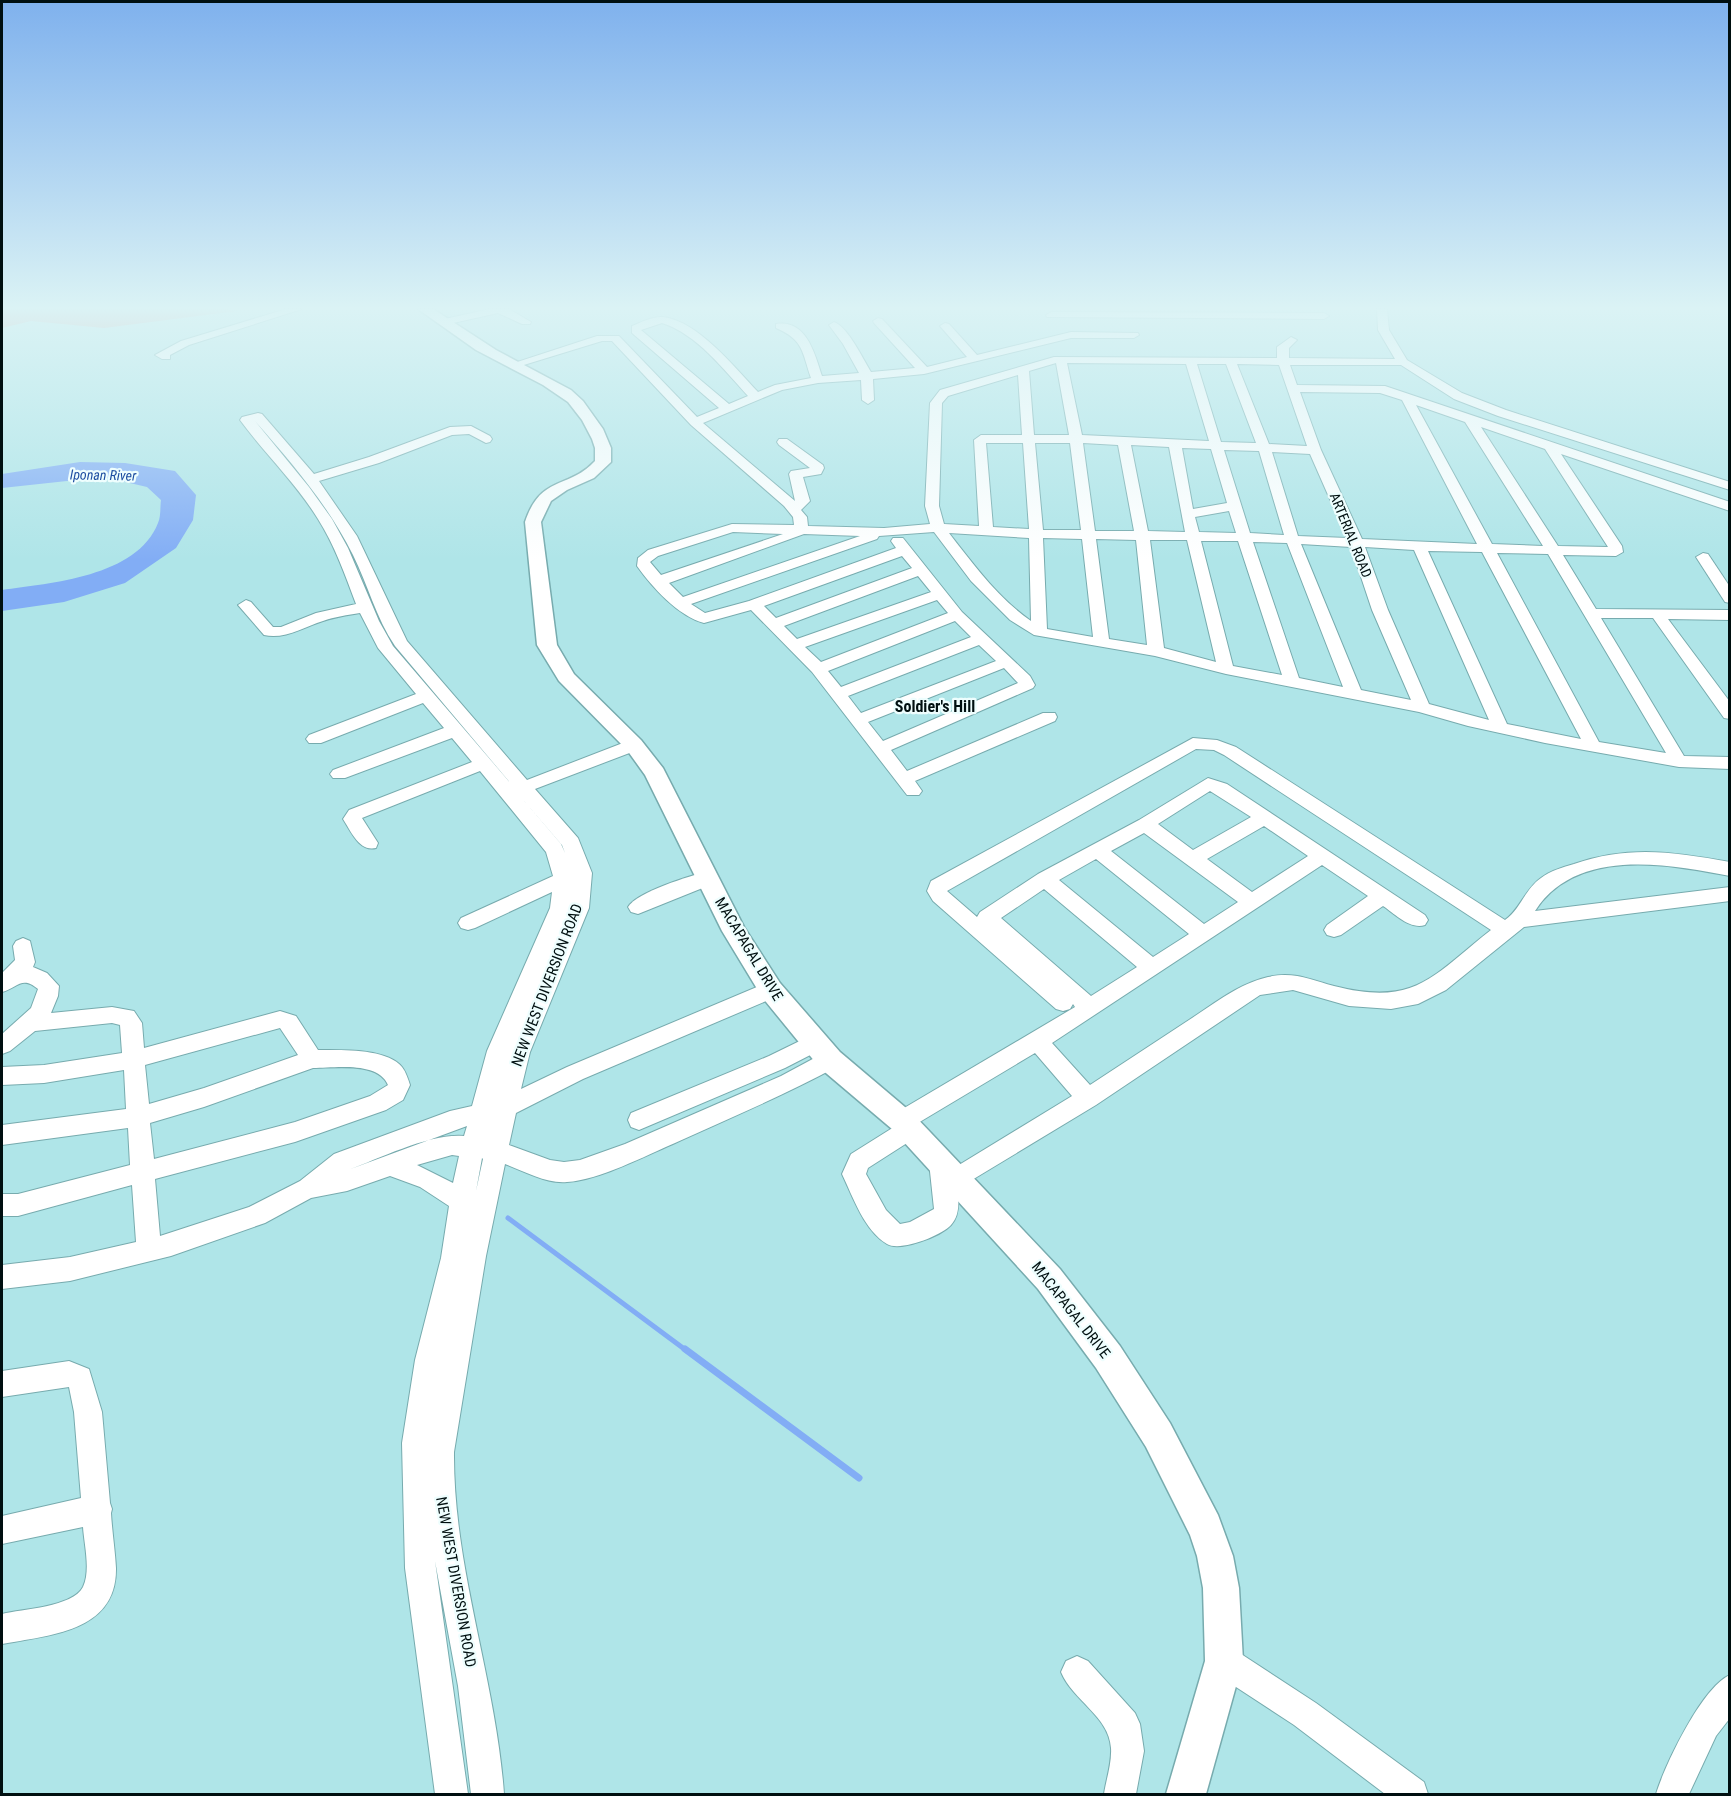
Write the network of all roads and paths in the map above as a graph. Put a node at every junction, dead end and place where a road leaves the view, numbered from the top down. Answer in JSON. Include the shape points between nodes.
{"nodes":[{"id":1,"x":563,"y":393,"type":"edge"},
{"id":2,"x":666,"y":393,"type":"edge"},
{"id":3,"x":712,"y":393,"type":"edge"},
{"id":4,"x":752,"y":393,"type":"edge"},
{"id":5,"x":763,"y":393,"type":"edge"},
{"id":6,"x":868,"y":393,"type":"edge"},
{"id":7,"x":945,"y":393,"type":"edge"},
{"id":8,"x":1025,"y":393,"type":"edge"},
{"id":9,"x":1067,"y":393,"type":"edge"},
{"id":10,"x":1201,"y":393,"type":"edge"},
{"id":11,"x":1243,"y":393,"type":"edge"},
{"id":12,"x":1295,"y":393,"type":"edge"},
{"id":13,"x":1392,"y":393,"type":"edge"},
{"id":14,"x":1453,"y":393,"type":"edge"},
{"id":15,"x":755,"y":396,"type":"junction"},
{"id":16,"x":1406,"y":397,"type":"junction"},
{"id":17,"x":868,"y":400,"type":"dead end"},
{"id":18,"x":727,"y":408,"type":"junction"},
{"id":19,"x":1471,"y":421,"type":"junction"},
{"id":20,"x":695,"y":422,"type":"junction"},
{"id":21,"x":486,"y":439,"type":"dead end"},
{"id":22,"x":1028,"y":439,"type":"junction"},
{"id":23,"x":1076,"y":439,"type":"junction"},
{"id":24,"x":1124,"y":441,"type":"junction"},
{"id":25,"x":783,"y":442,"type":"dead end"},
{"id":26,"x":1174,"y":445,"type":"junction"},
{"id":27,"x":1216,"y":446,"type":"junction"},
{"id":28,"x":1264,"y":448,"type":"junction"},
{"id":29,"x":1551,"y":448,"type":"junction"},
{"id":30,"x":1315,"y":450,"type":"junction"},
{"id":31,"x":311,"y":479,"type":"junction"},
{"id":32,"x":1730,"y":486,"type":"edge"},
{"id":33,"x":1234,"y":506,"type":"junction"},
{"id":34,"x":1730,"y":507,"type":"edge"},
{"id":35,"x":794,"y":509,"type":"junction"},
{"id":36,"x":1186,"y":514,"type":"junction"},
{"id":37,"x":938,"y":528,"type":"junction"},
{"id":38,"x":801,"y":530,"type":"junction"},
{"id":39,"x":986,"y":531,"type":"junction"},
{"id":40,"x":888,"y":532,"type":"junction"},
{"id":41,"x":1036,"y":534,"type":"junction"},
{"id":42,"x":1089,"y":534,"type":"junction"},
{"id":43,"x":1142,"y":535,"type":"junction"},
{"id":44,"x":1192,"y":536,"type":"junction"},
{"id":45,"x":1244,"y":537,"type":"junction"},
{"id":46,"x":1292,"y":539,"type":"junction"},
{"id":47,"x":1356,"y":542,"type":"junction"},
{"id":48,"x":1419,"y":546,"type":"junction"},
{"id":49,"x":1487,"y":548,"type":"junction"},
{"id":50,"x":905,"y":550,"type":"junction"},
{"id":51,"x":1553,"y":550,"type":"junction"},
{"id":52,"x":1703,"y":557,"type":"dead end"},
{"id":53,"x":921,"y":570,"type":"junction"},
{"id":54,"x":659,"y":581,"type":"junction"},
{"id":55,"x":940,"y":594,"type":"junction"},
{"id":56,"x":1730,"y":599,"type":"edge"},
{"id":57,"x":682,"y":602,"type":"junction"},
{"id":58,"x":754,"y":604,"type":"junction"},
{"id":59,"x":246,"y":605,"type":"dead end"},
{"id":60,"x":365,"y":607,"type":"junction"},
{"id":61,"x":1590,"y":613,"type":"junction"},
{"id":62,"x":1658,"y":614,"type":"junction"},
{"id":63,"x":957,"y":615,"type":"junction"},
{"id":64,"x":1730,"y":615,"type":"edge"},
{"id":65,"x":774,"y":624,"type":"junction"},
{"id":66,"x":1039,"y":632,"type":"junction"},
{"id":67,"x":979,"y":639,"type":"junction"},
{"id":68,"x":1102,"y":643,"type":"junction"},
{"id":69,"x":796,"y":645,"type":"junction"},
{"id":70,"x":1156,"y":651,"type":"junction"},
{"id":71,"x":1006,"y":662,"type":"junction"},
{"id":72,"x":818,"y":669,"type":"junction"},
{"id":73,"x":1226,"y":669,"type":"junction"},
{"id":74,"x":1292,"y":682,"type":"junction"},
{"id":75,"x":839,"y":694,"type":"junction"},
{"id":76,"x":1354,"y":694,"type":"junction"},
{"id":77,"x":425,"y":696,"type":"junction"},
{"id":78,"x":1422,"y":707,"type":"junction"},
{"id":79,"x":1730,"y":714,"type":"edge"},
{"id":80,"x":1048,"y":717,"type":"dead end"},
{"id":81,"x":859,"y":720,"type":"junction"},
{"id":82,"x":1501,"y":729,"type":"junction"},
{"id":83,"x":453,"y":731,"type":"junction"},
{"id":84,"x":315,"y":740,"type":"dead end"},
{"id":85,"x":634,"y":744,"type":"junction"},
{"id":86,"x":1593,"y":747,"type":"junction"},
{"id":87,"x":881,"y":748,"type":"junction"},
{"id":88,"x":1679,"y":761,"type":"junction"},
{"id":89,"x":1730,"y":763,"type":"edge"},
{"id":90,"x":482,"y":764,"type":"junction"},
{"id":91,"x":339,"y":774,"type":"dead end"},
{"id":92,"x":516,"y":790,"type":"junction"},
{"id":93,"x":1264,"y":818,"type":"junction"},
{"id":94,"x":1145,"y":824,"type":"junction"},
{"id":95,"x":369,"y":843,"type":"dead end"},
{"id":96,"x":1096,"y":849,"type":"junction"},
{"id":97,"x":1323,"y":855,"type":"junction"},
{"id":98,"x":1194,"y":858,"type":"junction"},
{"id":99,"x":1730,"y":869,"type":"edge"},
{"id":100,"x":708,"y":878,"type":"junction"},
{"id":101,"x":563,"y":879,"type":"junction"},
{"id":102,"x":1045,"y":879,"type":"junction"},
{"id":103,"x":1730,"y":894,"type":"edge"},
{"id":104,"x":1383,"y":896,"type":"junction"},
{"id":105,"x":1252,"y":902,"type":"junction"},
{"id":106,"x":638,"y":907,"type":"dead end"},
{"id":107,"x":1418,"y":920,"type":"dead end"},
{"id":108,"x":468,"y":923,"type":"dead end"},
{"id":109,"x":1512,"y":925,"type":"junction"},
{"id":110,"x":1334,"y":930,"type":"dead end"},
{"id":111,"x":1203,"y":934,"type":"junction"},
{"id":112,"x":23,"y":946,"type":"dead end"},
{"id":113,"x":1152,"y":968,"type":"junction"},
{"id":114,"x":7,"y":980,"type":"edge"},
{"id":115,"x":771,"y":990,"type":"junction"},
{"id":116,"x":1063,"y":1004,"type":"dead end"},
{"id":117,"x":1091,"y":1008,"type":"junction"},
{"id":118,"x":32,"y":1023,"type":"junction"},
{"id":119,"x":1036,"y":1040,"type":"junction"},
{"id":120,"x":2,"y":1045,"type":"edge"},
{"id":121,"x":822,"y":1051,"type":"junction"},
{"id":122,"x":312,"y":1059,"type":"junction"},
{"id":123,"x":133,"y":1060,"type":"junction"},
{"id":124,"x":777,"y":1062,"type":"junction"},
{"id":125,"x":2,"y":1076,"type":"edge"},
{"id":126,"x":789,"y":1082,"type":"junction"},
{"id":127,"x":1088,"y":1098,"type":"junction"},
{"id":128,"x":506,"y":1107,"type":"junction"},
{"id":129,"x":482,"y":1112,"type":"junction"},
{"id":130,"x":138,"y":1116,"type":"junction"},
{"id":131,"x":906,"y":1125,"type":"junction"},
{"id":132,"x":2,"y":1135,"type":"edge"},
{"id":133,"x":485,"y":1149,"type":"junction"},
{"id":134,"x":633,"y":1151,"type":"junction"},
{"id":135,"x":401,"y":1154,"type":"junction"},
{"id":136,"x":949,"y":1170,"type":"junction"},
{"id":137,"x":143,"y":1172,"type":"junction"},
{"id":138,"x":462,"y":1201,"type":"junction"},
{"id":139,"x":2,"y":1205,"type":"edge"},
{"id":140,"x":149,"y":1250,"type":"junction"},
{"id":141,"x":2,"y":1277,"type":"edge"},
{"id":142,"x":2,"y":1384,"type":"edge"},
{"id":143,"x":98,"y":1509,"type":"junction"},
{"id":144,"x":2,"y":1530,"type":"edge"},
{"id":145,"x":2,"y":1629,"type":"edge"},
{"id":146,"x":1224,"y":1661,"type":"junction"},
{"id":147,"x":1077,"y":1672,"type":"dead end"},
{"id":148,"x":1730,"y":1691,"type":"edge"},
{"id":149,"x":451,"y":1794,"type":"edge"},
{"id":150,"x":488,"y":1794,"type":"edge"},
{"id":151,"x":1120,"y":1794,"type":"edge"},
{"id":152,"x":1186,"y":1794,"type":"edge"},
{"id":153,"x":1412,"y":1794,"type":"edge"},
{"id":154,"x":1672,"y":1794,"type":"edge"}],
"edges":[{"from":1,"to":85,"type":"main road","name":"MACAPAGAL DRIVE","via":[[574,399],[604,444],[606,454],[604,461],[587,474],[547,496],[533,522],[547,645],[566,677]]},
{"from":2,"to":20,"type":"street"},
{"from":3,"to":18,"type":"street"},
{"from":4,"to":15,"type":"street"},
{"from":5,"to":15,"type":"street"},
{"from":6,"to":17,"type":"street"},
{"from":7,"to":37,"type":"street","via":[[936,402],[932,506]]},
{"from":8,"to":22,"type":"street"},
{"from":9,"to":23,"type":"street"},
{"from":10,"to":27,"type":"street"},
{"from":11,"to":28,"type":"street"},
{"from":12,"to":30,"type":"street","name":"ARTERIAL ROAD"},
{"from":13,"to":16,"type":"street"},
{"from":14,"to":32,"type":"street","via":[[1502,413]]},
{"from":15,"to":18,"type":"street"},
{"from":16,"to":19,"type":"street"},
{"from":16,"to":49,"type":"street"},
{"from":18,"to":20,"type":"street"},
{"from":19,"to":29,"type":"street"},
{"from":19,"to":51,"type":"street"},
{"from":20,"to":35,"type":"street"},
{"from":21,"to":31,"type":"street","via":[[471,430],[450,431]]},
{"from":22,"to":23,"type":"street"},
{"from":22,"to":39,"type":"street","via":[[980,440]]},
{"from":22,"to":41,"type":"street"},
{"from":23,"to":24,"type":"street"},
{"from":23,"to":42,"type":"street"},
{"from":24,"to":26,"type":"street"},
{"from":24,"to":43,"type":"street"},
{"from":25,"to":35,"type":"street","via":[[818,468],[796,474],[803,501]]},
{"from":26,"to":27,"type":"street"},
{"from":26,"to":36,"type":"street"},
{"from":27,"to":28,"type":"street"},
{"from":27,"to":33,"type":"street"},
{"from":28,"to":30,"type":"street"},
{"from":28,"to":46,"type":"street"},
{"from":29,"to":34,"type":"street"},
{"from":29,"to":51,"type":"street","via":[[1616,552]]},
{"from":30,"to":47,"type":"street","name":"ARTERIAL ROAD"},
{"from":31,"to":60,"type":"street","name":"NEW WEST DIVERSION ROAD","via":[[252,419],[321,513],[346,559]]},
{"from":31,"to":92,"type":"street","name":"NEW WEST DIVERSION ROAD","via":[[347,530],[384,616],[401,643]]},
{"from":33,"to":36,"type":"street"},
{"from":33,"to":45,"type":"street"},
{"from":35,"to":38,"type":"street","via":[[800,517]]},
{"from":36,"to":44,"type":"street"},
{"from":37,"to":39,"type":"street"},
{"from":37,"to":40,"type":"street"},
{"from":37,"to":66,"type":"street","via":[[976,578],[1015,617]]},
{"from":38,"to":40,"type":"street"},
{"from":38,"to":54,"type":"street"},
{"from":38,"to":54,"type":"street","via":[[726,529],[653,553],[643,561],[644,566]]},
{"from":39,"to":41,"type":"street"},
{"from":40,"to":50,"type":"street"},
{"from":40,"to":57,"type":"street"},
{"from":41,"to":42,"type":"street"},
{"from":41,"to":66,"type":"street"},
{"from":42,"to":43,"type":"street"},
{"from":42,"to":68,"type":"street"},
{"from":43,"to":44,"type":"street"},
{"from":43,"to":70,"type":"street"},
{"from":44,"to":45,"type":"street"},
{"from":44,"to":73,"type":"street"},
{"from":45,"to":46,"type":"street"},
{"from":45,"to":74,"type":"street"},
{"from":46,"to":47,"type":"street"},
{"from":46,"to":76,"type":"street"},
{"from":47,"to":48,"type":"street"},
{"from":47,"to":78,"type":"street","name":"ARTERIAL ROAD"},
{"from":48,"to":49,"type":"street"},
{"from":48,"to":82,"type":"street"},
{"from":49,"to":51,"type":"street"},
{"from":49,"to":86,"type":"street"},
{"from":50,"to":53,"type":"street"},
{"from":50,"to":58,"type":"street"},
{"from":51,"to":61,"type":"street"},
{"from":52,"to":56,"type":"street"},
{"from":53,"to":55,"type":"street"},
{"from":53,"to":65,"type":"street"},
{"from":54,"to":57,"type":"street"},
{"from":55,"to":63,"type":"street"},
{"from":55,"to":69,"type":"street"},
{"from":57,"to":58,"type":"street","via":[[704,618]]},
{"from":58,"to":65,"type":"street"},
{"from":59,"to":60,"type":"street","via":[[266,630],[275,633],[315,618]]},
{"from":60,"to":77,"type":"street","name":"NEW WEST DIVERSION ROAD","via":[[386,648]]},
{"from":61,"to":62,"type":"street"},
{"from":61,"to":88,"type":"street"},
{"from":62,"to":64,"type":"street"},
{"from":62,"to":79,"type":"street"},
{"from":63,"to":67,"type":"street"},
{"from":63,"to":72,"type":"street"},
{"from":65,"to":69,"type":"street"},
{"from":66,"to":68,"type":"street"},
{"from":67,"to":71,"type":"street"},
{"from":67,"to":75,"type":"street"},
{"from":68,"to":70,"type":"street"},
{"from":69,"to":72,"type":"street"},
{"from":70,"to":73,"type":"street"},
{"from":71,"to":81,"type":"street"},
{"from":71,"to":87,"type":"street","via":[[1027,682],[1025,688]]},
{"from":72,"to":75,"type":"street"},
{"from":73,"to":74,"type":"street"},
{"from":74,"to":76,"type":"street"},
{"from":75,"to":81,"type":"street"},
{"from":76,"to":78,"type":"street"},
{"from":77,"to":83,"type":"street","name":"NEW WEST DIVERSION ROAD"},
{"from":77,"to":84,"type":"street"},
{"from":78,"to":82,"type":"street"},
{"from":80,"to":87,"type":"street","via":[[908,785]]},
{"from":81,"to":87,"type":"street"},
{"from":82,"to":86,"type":"street"},
{"from":83,"to":90,"type":"street","name":"NEW WEST DIVERSION ROAD"},
{"from":83,"to":91,"type":"street"},
{"from":85,"to":92,"type":"street"},
{"from":85,"to":100,"type":"main road","name":"MACAPAGAL DRIVE","via":[[655,773]]},
{"from":86,"to":88,"type":"street"},
{"from":88,"to":89,"type":"street"},
{"from":90,"to":92,"type":"street","name":"NEW WEST DIVERSION ROAD"},
{"from":90,"to":95,"type":"street","via":[[355,814],[352,819]]},
{"from":92,"to":101,"type":"street","name":"NEW WEST DIVERSION ROAD","via":[[554,849]]},
{"from":92,"to":128,"type":"street","name":"NEW WEST DIVERSION ROAD","via":[[571,843],[582,873],[582,890],[572,928],[519,1052]]},
{"from":93,"to":94,"type":"street","via":[[1211,784]]},
{"from":93,"to":97,"type":"street"},
{"from":93,"to":98,"type":"street"},
{"from":94,"to":96,"type":"street"},
{"from":94,"to":98,"type":"street"},
{"from":96,"to":102,"type":"street"},
{"from":96,"to":111,"type":"street"},
{"from":97,"to":104,"type":"street"},
{"from":97,"to":105,"type":"street"},
{"from":98,"to":105,"type":"street"},
{"from":99,"to":109,"type":"street","via":[[1637,855],[1589,864],[1550,881]]},
{"from":100,"to":106,"type":"street"},
{"from":100,"to":115,"type":"main road","name":"MACAPAGAL DRIVE","via":[[734,931]]},
{"from":101,"to":108,"type":"street"},
{"from":101,"to":129,"type":"street","name":"NEW WEST DIVERSION ROAD","via":[[560,908],[498,1051]]},
{"from":102,"to":113,"type":"street"},
{"from":102,"to":117,"type":"street","via":[[987,917]]},
{"from":103,"to":109,"type":"street","via":[[1637,904]]},
{"from":104,"to":107,"type":"street"},
{"from":104,"to":110,"type":"street"},
{"from":105,"to":111,"type":"street"},
{"from":109,"to":116,"type":"street","via":[[1230,751],[1217,745],[1193,743],[938,885],[940,896]]},
{"from":109,"to":127,"type":"street","via":[[1442,982],[1412,998],[1357,999],[1297,982],[1253,989]]},
{"from":111,"to":113,"type":"street"},
{"from":112,"to":114,"type":"street","via":[[25,962]]},
{"from":113,"to":117,"type":"street"},
{"from":114,"to":118,"type":"street","via":[[32,973],[49,986],[46,1003]]},
{"from":115,"to":121,"type":"main road","name":"MACAPAGAL DRIVE"},
{"from":115,"to":128,"type":"street","via":[[575,1073]]},
{"from":117,"to":119,"type":"street"},
{"from":118,"to":120,"type":"street"},
{"from":118,"to":123,"type":"street","via":[[126,1017],[131,1023]]},
{"from":119,"to":127,"type":"street"},
{"from":119,"to":131,"type":"street"},
{"from":121,"to":124,"type":"street"},
{"from":121,"to":126,"type":"street"},
{"from":121,"to":131,"type":"main road","name":"MACAPAGAL DRIVE"},
{"from":122,"to":123,"type":"street","via":[[288,1022],[280,1020]]},
{"from":122,"to":130,"type":"street","via":[[210,1096]]},
{"from":122,"to":137,"type":"street","via":[[382,1064],[394,1073],[399,1085],[395,1093],[378,1103],[295,1132]]},
{"from":123,"to":125,"type":"street","via":[[44,1074]]},
{"from":123,"to":130,"type":"street"},
{"from":124,"to":126,"type":"street"},
{"from":124,"to":134,"type":"street","via":[[637,1115]]},
{"from":126,"to":134,"type":"street"},
{"from":127,"to":136,"type":"street"},
{"from":128,"to":129,"type":"street"},
{"from":128,"to":133,"type":"street","name":"NEW WEST DIVERSION ROAD"},
{"from":129,"to":133,"type":"street","name":"NEW WEST DIVERSION ROAD"},
{"from":129,"to":135,"type":"street"},
{"from":130,"to":132,"type":"street"},
{"from":130,"to":137,"type":"street"},
{"from":131,"to":136,"type":"main road","name":"MACAPAGAL DRIVE"},
{"from":131,"to":136,"type":"street","via":[[859,1161],[854,1174],[877,1218],[895,1236],[914,1233],[942,1218]]},
{"from":133,"to":134,"type":"street","via":[[564,1172]]},
{"from":133,"to":135,"type":"street","via":[[442,1146]]},
{"from":133,"to":138,"type":"street","name":"NEW WEST DIVERSION ROAD"},
{"from":133,"to":150,"type":"street","name":"NEW WEST DIVERSION ROAD","via":[[443,1425],[439,1478]]},
{"from":135,"to":138,"type":"street","via":[[428,1180]]},
{"from":135,"to":140,"type":"street","via":[[347,1181],[308,1188],[256,1215]]},
{"from":136,"to":146,"type":"main road","name":"MACAPAGAL DRIVE","via":[[1056,1288],[1108,1358],[1158,1436],[1182,1479],[1215,1556],[1221,1587]]},
{"from":137,"to":139,"type":"street","via":[[18,1205]]},
{"from":137,"to":140,"type":"street"},
{"from":138,"to":149,"type":"street","name":"NEW WEST DIVERSION ROAD","via":[[453,1258],[428,1360],[416,1443],[420,1568]]},
{"from":140,"to":141,"type":"street","via":[[70,1269]]},
{"from":142,"to":143,"type":"street","via":[[69,1374],[80,1378],[88,1412]]},
{"from":143,"to":144,"type":"street"},
{"from":143,"to":145,"type":"street","via":[[101,1569],[96,1594],[89,1603],[76,1612]]},
{"from":146,"to":152,"type":"main road","name":"MACAPAGAL DRIVE"},
{"from":146,"to":153,"type":"street","via":[[1305,1714]]},
{"from":147,"to":151,"type":"street","via":[[1124,1724],[1128,1751]]},
{"from":148,"to":154,"type":"street","via":[[1705,1725]]}]}
